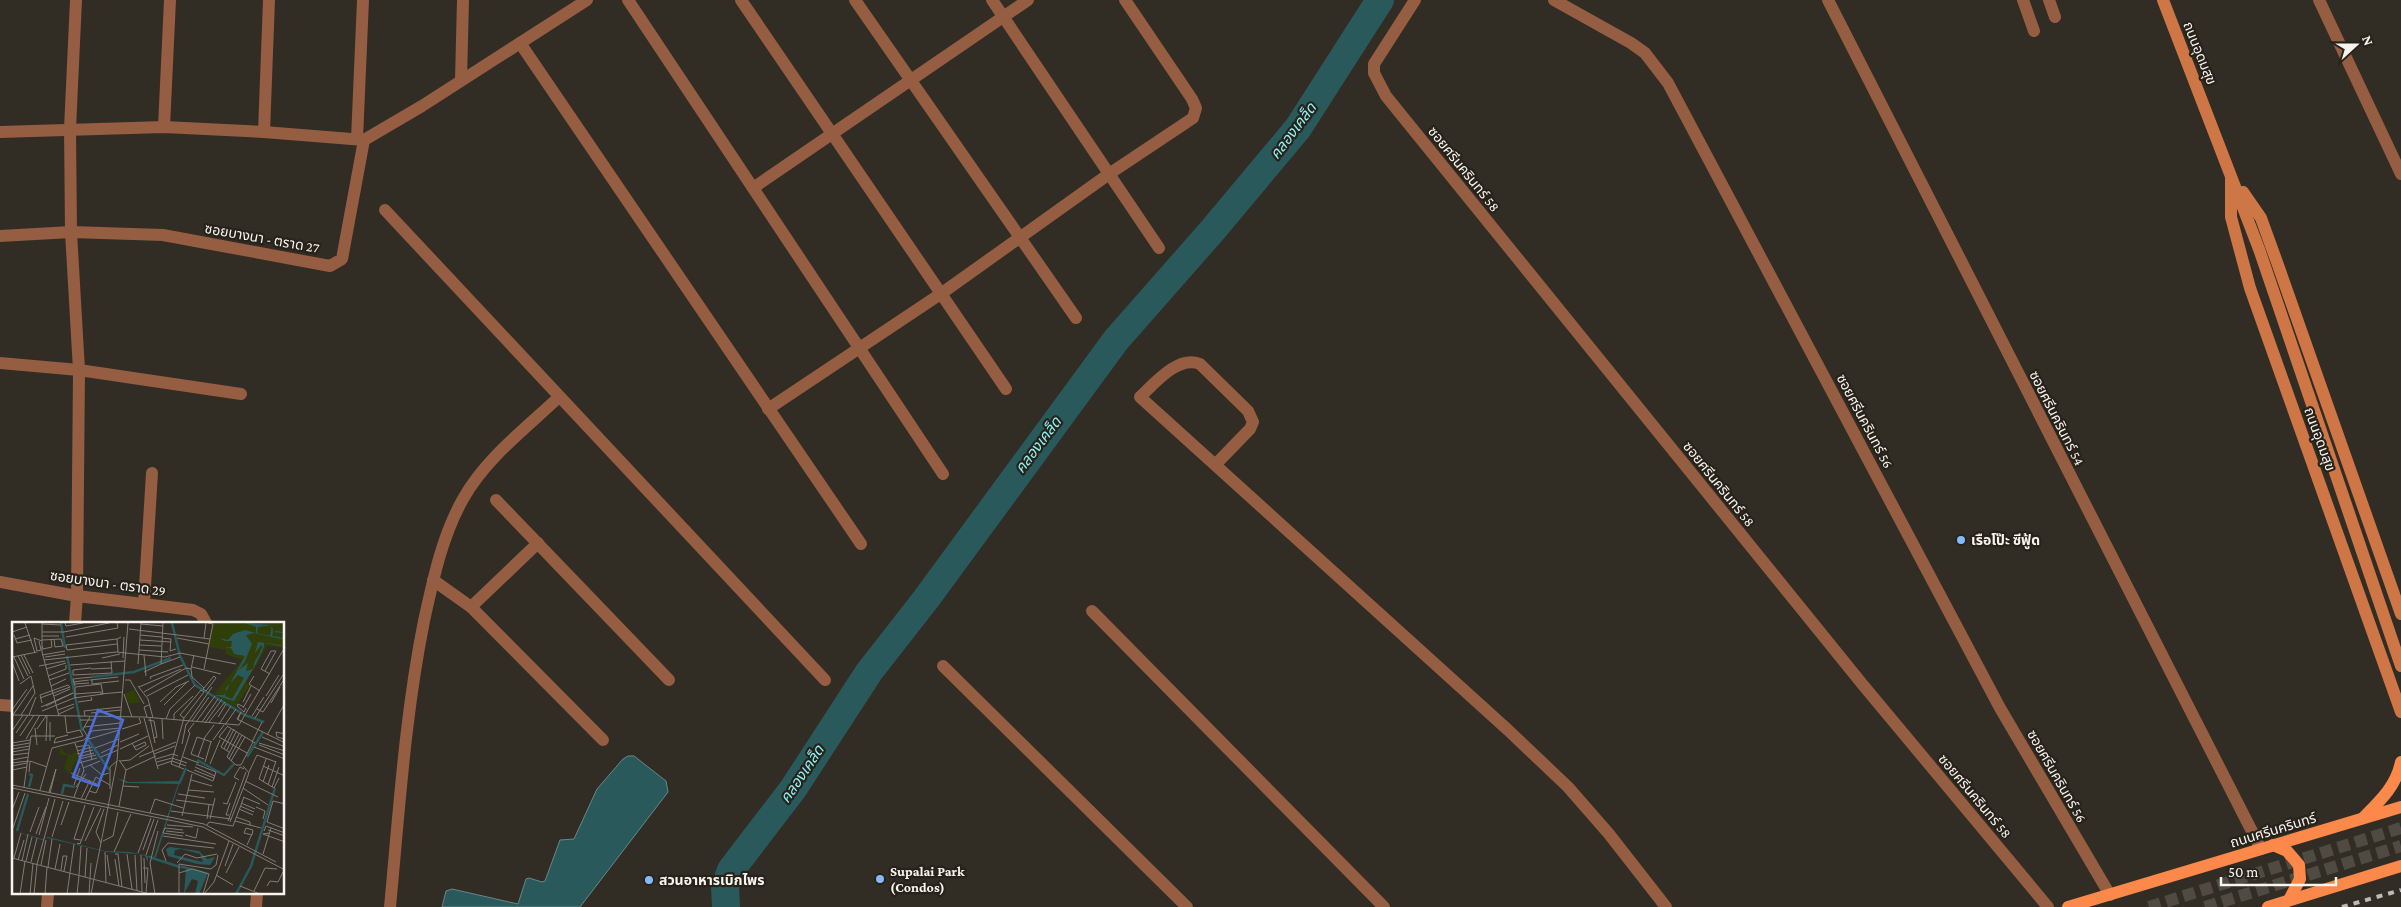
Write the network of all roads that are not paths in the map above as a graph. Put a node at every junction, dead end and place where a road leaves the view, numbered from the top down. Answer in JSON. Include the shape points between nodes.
{"nodes":[{"id":1,"x":76,"y":0,"type":"edge"},
{"id":2,"x":170,"y":0,"type":"edge"},
{"id":3,"x":269,"y":0,"type":"edge"},
{"id":4,"x":363,"y":0,"type":"edge"},
{"id":5,"x":463,"y":0,"type":"edge"},
{"id":6,"x":587,"y":0,"type":"edge"},
{"id":7,"x":628,"y":0,"type":"edge"},
{"id":8,"x":741,"y":0,"type":"edge"},
{"id":9,"x":855,"y":0,"type":"edge"},
{"id":10,"x":992,"y":0,"type":"edge"},
{"id":11,"x":1028,"y":0,"type":"edge"},
{"id":12,"x":1125,"y":0,"type":"edge"},
{"id":13,"x":1415,"y":0,"type":"edge"},
{"id":14,"x":1554,"y":0,"type":"edge"},
{"id":15,"x":1828,"y":0,"type":"edge"},
{"id":16,"x":2023,"y":0,"type":"edge"},
{"id":17,"x":2049,"y":0,"type":"edge"},
{"id":18,"x":2162,"y":0,"type":"edge"},
{"id":19,"x":2319,"y":0,"type":"edge"},
{"id":20,"x":2055,"y":17,"type":"dead end"},
{"id":21,"x":1004,"y":18,"type":"junction"},
{"id":22,"x":2034,"y":31,"type":"dead end"},
{"id":23,"x":520,"y":43,"type":"junction"},
{"id":24,"x":461,"y":80,"type":"junction"},
{"id":25,"x":910,"y":80,"type":"junction"},
{"id":26,"x":164,"y":127,"type":"junction"},
{"id":27,"x":70,"y":129,"type":"junction"},
{"id":28,"x":0,"y":132,"type":"edge"},
{"id":29,"x":264,"y":132,"type":"junction"},
{"id":30,"x":832,"y":134,"type":"junction"},
{"id":31,"x":360,"y":139,"type":"junction"},
{"id":32,"x":2231,"y":173,"type":"junction"},
{"id":33,"x":1109,"y":174,"type":"junction"},
{"id":34,"x":2401,"y":174,"type":"edge"},
{"id":35,"x":753,"y":188,"type":"junction"},
{"id":36,"x":385,"y":210,"type":"dead end"},
{"id":37,"x":71,"y":232,"type":"junction"},
{"id":38,"x":0,"y":236,"type":"edge"},
{"id":39,"x":1020,"y":237,"type":"junction"},
{"id":40,"x":1160,"y":248,"type":"dead end"},
{"id":41,"x":942,"y":293,"type":"junction"},
{"id":42,"x":1076,"y":318,"type":"dead end"},
{"id":43,"x":860,"y":348,"type":"junction"},
{"id":44,"x":0,"y":363,"type":"edge"},
{"id":45,"x":79,"y":370,"type":"junction"},
{"id":46,"x":1006,"y":389,"type":"dead end"},
{"id":47,"x":241,"y":394,"type":"dead end"},
{"id":48,"x":559,"y":397,"type":"junction"},
{"id":49,"x":768,"y":409,"type":"junction"},
{"id":50,"x":1215,"y":465,"type":"junction"},
{"id":51,"x":152,"y":473,"type":"dead end"},
{"id":52,"x":943,"y":474,"type":"dead end"},
{"id":53,"x":496,"y":500,"type":"dead end"},
{"id":54,"x":538,"y":543,"type":"junction"},
{"id":55,"x":861,"y":544,"type":"dead end"},
{"id":56,"x":2388,"y":579,"type":"junction"},
{"id":57,"x":433,"y":580,"type":"junction"},
{"id":58,"x":0,"y":582,"type":"edge"},
{"id":59,"x":2357,"y":589,"type":"junction"},
{"id":60,"x":77,"y":596,"type":"junction"},
{"id":61,"x":144,"y":603,"type":"junction"},
{"id":62,"x":471,"y":607,"type":"junction"},
{"id":63,"x":1092,"y":611,"type":"dead end"},
{"id":64,"x":2401,"y":614,"type":"edge"},
{"id":65,"x":75,"y":622,"type":"edge"},
{"id":66,"x":205,"y":622,"type":"edge"},
{"id":67,"x":943,"y":666,"type":"dead end"},
{"id":68,"x":2401,"y":666,"type":"edge"},
{"id":69,"x":669,"y":680,"type":"dead end"},
{"id":70,"x":825,"y":680,"type":"dead end"},
{"id":71,"x":2401,"y":712,"type":"edge"},
{"id":72,"x":603,"y":740,"type":"dead end"},
{"id":73,"x":2401,"y":762,"type":"edge"},
{"id":74,"x":2401,"y":807,"type":"edge"},
{"id":75,"x":2362,"y":818,"type":"junction"},
{"id":76,"x":2267,"y":847,"type":"junction"},
{"id":77,"x":2401,"y":866,"type":"edge"},
{"id":78,"x":48,"y":894,"type":"edge"},
{"id":79,"x":257,"y":894,"type":"edge"},
{"id":80,"x":2110,"y":895,"type":"junction"},
{"id":81,"x":2289,"y":900,"type":"junction"},
{"id":82,"x":47,"y":907,"type":"edge"},
{"id":83,"x":256,"y":907,"type":"edge"},
{"id":84,"x":390,"y":907,"type":"edge"},
{"id":85,"x":1187,"y":907,"type":"edge"},
{"id":86,"x":1384,"y":907,"type":"edge"},
{"id":87,"x":1666,"y":907,"type":"edge"},
{"id":88,"x":2048,"y":907,"type":"edge"},
{"id":89,"x":2068,"y":907,"type":"edge"},
{"id":90,"x":2268,"y":907,"type":"edge"}],
"edges":[{"from":1,"to":27,"type":"street"},
{"from":2,"to":26,"type":"street"},
{"from":3,"to":29,"type":"street"},
{"from":4,"to":31,"type":"street","name":"ซอยบางนา - ตราด 27"},
{"from":5,"to":24,"type":"street"},
{"from":6,"to":23,"type":"street"},
{"from":7,"to":35,"type":"street"},
{"from":8,"to":30,"type":"street"},
{"from":9,"to":25,"type":"street"},
{"from":10,"to":21,"type":"street"},
{"from":11,"to":21,"type":"street"},
{"from":12,"to":33,"type":"street","via":[[1192,99],[1196,113]]},
{"from":13,"to":88,"type":"street","name":"ซอยศรีนครินทร์ 58","via":[[1374,64],[1374,74],[1382,90],[1856,677]]},
{"from":14,"to":80,"type":"street","name":"ซอยศรีนครินทร์ 56","via":[[1631,43],[1645,54],[1668,83],[2000,708]]},
{"from":15,"to":76,"type":"street","name":"ซอยศรีนครินทร์ 54"},
{"from":16,"to":22,"type":"street"},
{"from":17,"to":20,"type":"street"},
{"from":18,"to":32,"type":"main road","name":"ถนนอุดมสุข"},
{"from":19,"to":34,"type":"street"},
{"from":21,"to":25,"type":"street"},
{"from":21,"to":33,"type":"street"},
{"from":23,"to":24,"type":"street"},
{"from":23,"to":49,"type":"street"},
{"from":24,"to":31,"type":"street"},
{"from":25,"to":30,"type":"street"},
{"from":25,"to":39,"type":"street"},
{"from":26,"to":27,"type":"street"},
{"from":26,"to":29,"type":"street"},
{"from":27,"to":28,"type":"street"},
{"from":27,"to":37,"type":"street"},
{"from":29,"to":31,"type":"street"},
{"from":30,"to":35,"type":"street"},
{"from":30,"to":41,"type":"street"},
{"from":31,"to":37,"type":"street","name":"ซอยบางนา - ตราด 27","via":[[342,259],[334,265],[163,235]]},
{"from":32,"to":56,"type":"main road","name":"ถนนอุดมสุข","via":[[2261,218]]},
{"from":32,"to":59,"type":"main road","name":"ถนนอุดมสุข","via":[[2230,216],[2250,288]]},
{"from":32,"to":68,"type":"main road","name":"ถนนอุดมสุข"},
{"from":33,"to":39,"type":"street"},
{"from":33,"to":40,"type":"street"},
{"from":35,"to":43,"type":"street"},
{"from":36,"to":48,"type":"street"},
{"from":37,"to":38,"type":"street","name":"ซอยบางนา - ตราด 27"},
{"from":37,"to":45,"type":"street"},
{"from":39,"to":41,"type":"street"},
{"from":39,"to":42,"type":"street"},
{"from":41,"to":43,"type":"street"},
{"from":41,"to":46,"type":"street"},
{"from":43,"to":49,"type":"street"},
{"from":43,"to":52,"type":"street"},
{"from":44,"to":45,"type":"street"},
{"from":45,"to":47,"type":"street"},
{"from":45,"to":60,"type":"street"},
{"from":48,"to":57,"type":"street","via":[[476,480],[463,498],[450,526]]},
{"from":48,"to":70,"type":"street"},
{"from":49,"to":55,"type":"street"},
{"from":50,"to":50,"type":"street","via":[[1253,422],[1251,416],[1200,364],[1185,362],[1168,372],[1140,397]]},
{"from":50,"to":87,"type":"street","via":[[1568,787]]},
{"from":51,"to":61,"type":"street"},
{"from":53,"to":54,"type":"street"},
{"from":54,"to":62,"type":"street"},
{"from":54,"to":69,"type":"street"},
{"from":56,"to":59,"type":"main road","via":[[2383,597],[2377,600],[2368,599]]},
{"from":56,"to":64,"type":"main road","name":"ถนนอุดมสุข"},
{"from":57,"to":62,"type":"street"},
{"from":57,"to":84,"type":"street","via":[[416,662]]},
{"from":58,"to":60,"type":"street","name":"ซอยบางนา - ตราด 29"},
{"from":59,"to":71,"type":"main road","name":"ถนนอุดมสุข"},
{"from":60,"to":61,"type":"street","name":"ซอยบางนา - ตราด 29"},
{"from":60,"to":65,"type":"street"},
{"from":61,"to":66,"type":"street","name":"ซอยบางนา - ตราด 29","via":[[193,610],[201,614]]},
{"from":62,"to":72,"type":"street"},
{"from":63,"to":86,"type":"street"},
{"from":67,"to":85,"type":"street"},
{"from":73,"to":75,"type":"main road","via":[[2398,776],[2383,798]]},
{"from":74,"to":75,"type":"main road","name":"ถนนศรีนครินทร์"},
{"from":75,"to":76,"type":"main road","name":"ถนนศรีนครินทร์"},
{"from":76,"to":80,"type":"main road","name":"ถนนศรีนครินทร์"},
{"from":76,"to":81,"type":"main road","via":[[2287,852],[2299,865],[2300,879]]},
{"from":77,"to":81,"type":"main road"},
{"from":78,"to":82,"type":"street"},
{"from":79,"to":83,"type":"street"},
{"from":80,"to":89,"type":"main road","name":"ถนนศรีนครินทร์"},
{"from":81,"to":90,"type":"main road"}]}
